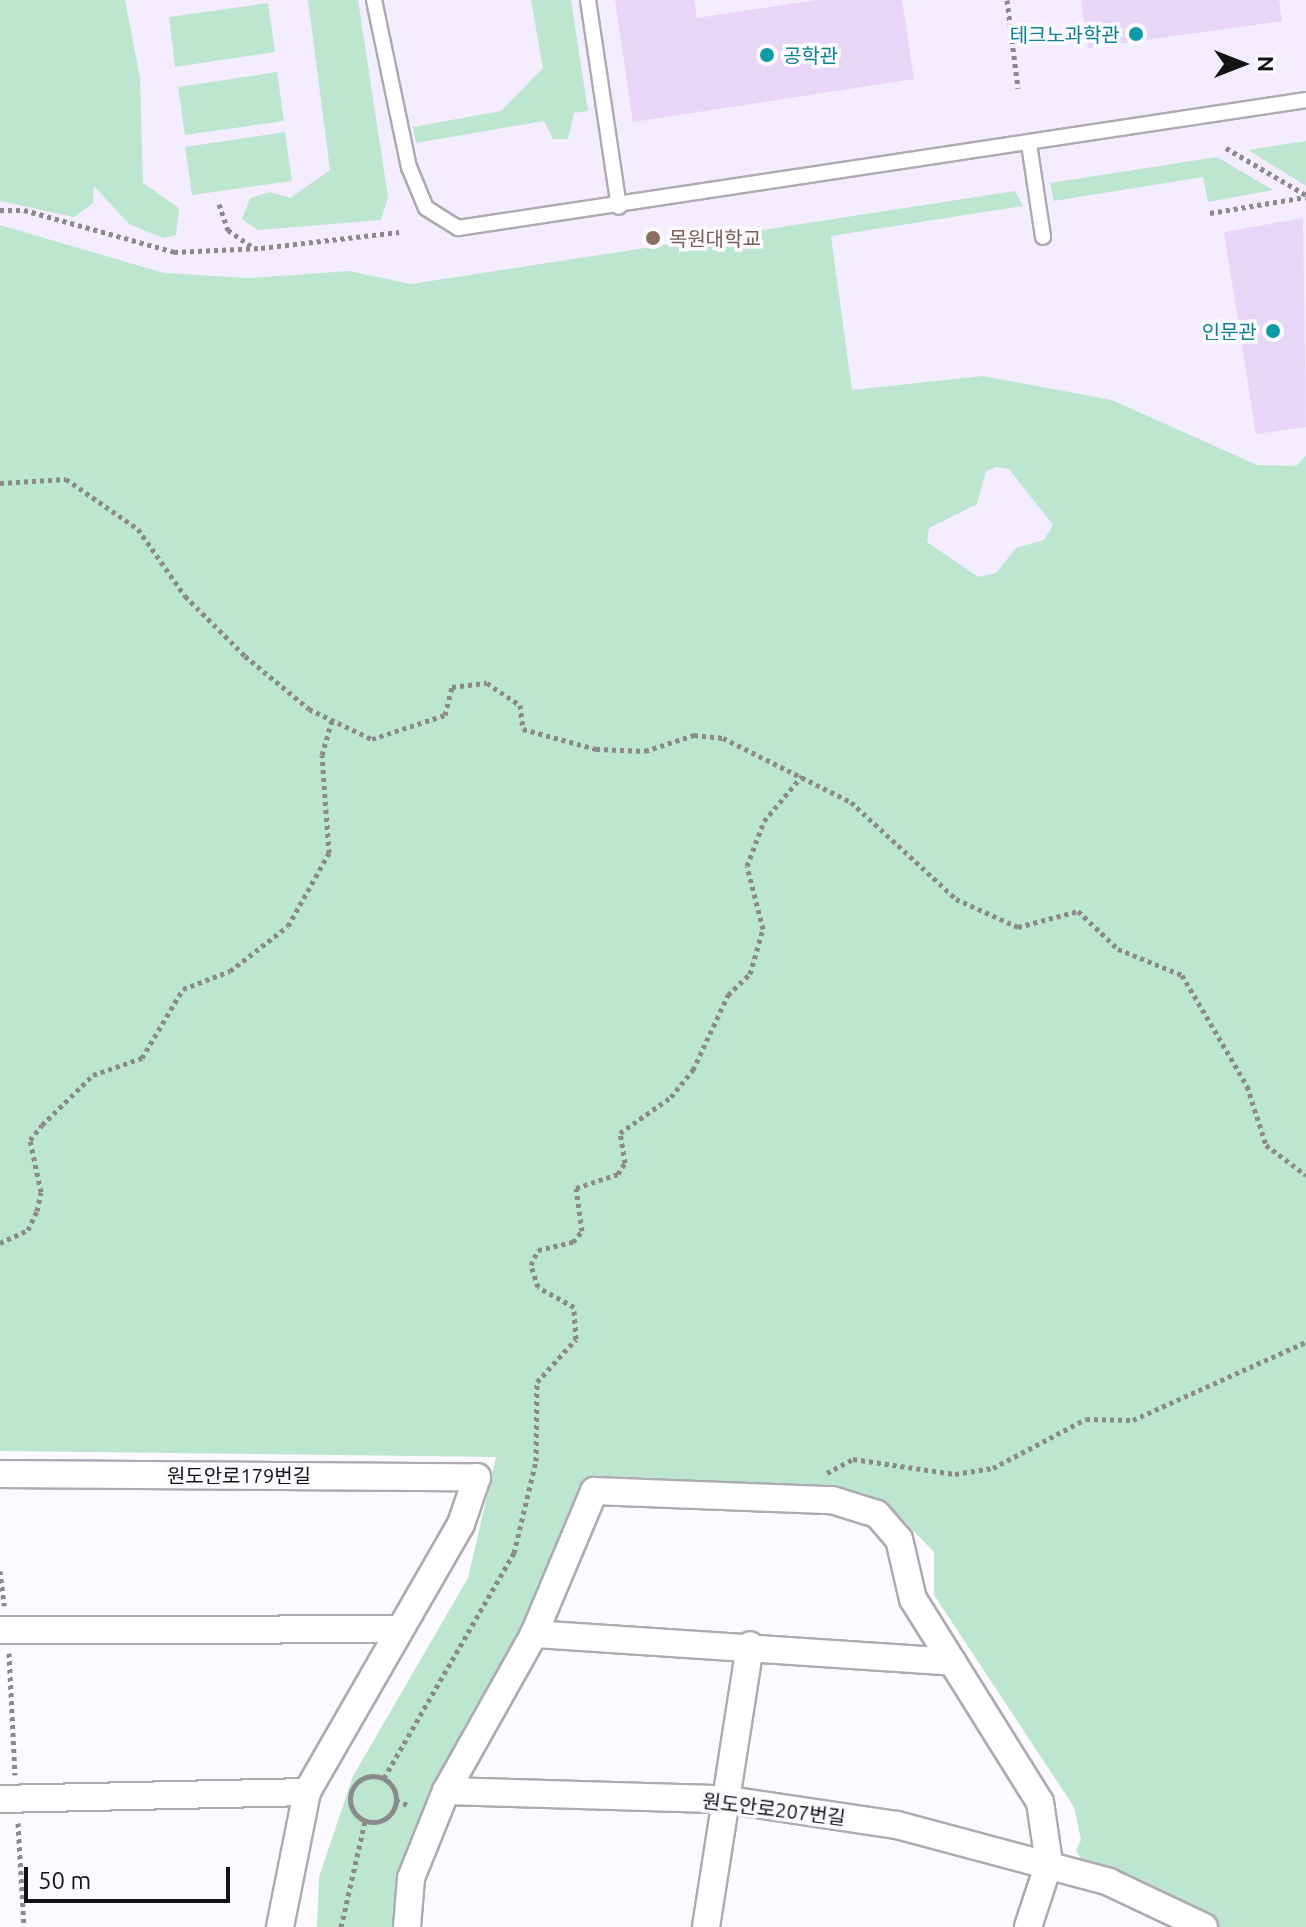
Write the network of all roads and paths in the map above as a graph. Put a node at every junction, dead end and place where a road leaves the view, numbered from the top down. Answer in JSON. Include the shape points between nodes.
{"nodes":[{"id":1,"x":374,"y":0,"type":"edge"},
{"id":2,"x":588,"y":0,"type":"edge"},
{"id":3,"x":1007,"y":0,"type":"edge"},
{"id":4,"x":1018,"y":88,"type":"dead end"},
{"id":5,"x":1306,"y":100,"type":"edge"},
{"id":6,"x":1029,"y":144,"type":"junction"},
{"id":7,"x":1226,"y":148,"type":"dead end"},
{"id":8,"x":1306,"y":196,"type":"edge"},
{"id":9,"x":219,"y":204,"type":"dead end"},
{"id":10,"x":619,"y":207,"type":"junction"},
{"id":11,"x":0,"y":210,"type":"edge"},
{"id":12,"x":1210,"y":213,"type":"dead end"},
{"id":13,"x":399,"y":232,"type":"dead end"},
{"id":14,"x":1043,"y":237,"type":"dead end"},
{"id":15,"x":262,"y":248,"type":"junction"},
{"id":16,"x":0,"y":483,"type":"edge"},
{"id":17,"x":332,"y":720,"type":"junction"},
{"id":18,"x":802,"y":775,"type":"junction"},
{"id":19,"x":1306,"y":1175,"type":"edge"},
{"id":20,"x":0,"y":1243,"type":"edge"},
{"id":21,"x":1306,"y":1342,"type":"edge"},
{"id":22,"x":0,"y":1474,"type":"edge"},
{"id":23,"x":795,"y":1498,"type":"junction"},
{"id":24,"x":0,"y":1571,"type":"edge"},
{"id":25,"x":4,"y":1629,"type":"edge"},
{"id":26,"x":399,"y":1629,"type":"junction"},
{"id":27,"x":534,"y":1634,"type":"junction"},
{"id":28,"x":750,"y":1645,"type":"junction"},
{"id":29,"x":952,"y":1662,"type":"junction"},
{"id":30,"x":16,"y":1777,"type":"dead end"},
{"id":31,"x":384,"y":1778,"type":"junction"},
{"id":32,"x":446,"y":1791,"type":"junction"},
{"id":33,"x":307,"y":1792,"type":"junction"},
{"id":34,"x":722,"y":1799,"type":"junction"},
{"id":35,"x":396,"y":1800,"type":"junction"},
{"id":36,"x":8,"y":1804,"type":"edge"},
{"id":37,"x":410,"y":1806,"type":"dead end"},
{"id":38,"x":365,"y":1821,"type":"junction"},
{"id":39,"x":1049,"y":1863,"type":"junction"},
{"id":40,"x":24,"y":1927,"type":"edge"},
{"id":41,"x":280,"y":1927,"type":"edge"},
{"id":42,"x":341,"y":1927,"type":"edge"},
{"id":43,"x":407,"y":1927,"type":"edge"},
{"id":44,"x":706,"y":1927,"type":"edge"},
{"id":45,"x":1028,"y":1927,"type":"edge"},
{"id":46,"x":1204,"y":1927,"type":"edge"}],
"edges":[{"from":1,"to":10,"type":"lane","via":[[402,145],[426,208],[458,228],[488,228]]},
{"from":2,"to":10,"type":"lane"},
{"from":3,"to":4,"type":"path"},
{"from":5,"to":6,"type":"lane"},
{"from":6,"to":10,"type":"lane"},
{"from":6,"to":14,"type":"lane"},
{"from":7,"to":8,"type":"path"},
{"from":8,"to":12,"type":"path"},
{"from":9,"to":15,"type":"path","via":[[235,239]]},
{"from":11,"to":15,"type":"path","via":[[24,210],[174,252]]},
{"from":13,"to":15,"type":"path"},
{"from":16,"to":17,"type":"path","via":[[66,479],[138,529],[185,596],[245,656]]},
{"from":17,"to":18,"type":"path","via":[[372,739],[445,715],[452,687],[487,683],[520,705],[523,729],[620,750],[645,751],[694,735],[723,738]]},
{"from":17,"to":20,"type":"path","via":[[322,755],[329,853],[288,926],[230,971],[183,989],[142,1058],[93,1075],[42,1125],[30,1140],[41,1192],[37,1211],[28,1230]]},
{"from":18,"to":19,"type":"path","via":[[851,802],[956,899],[1018,927],[1078,911],[1118,949],[1182,975],[1247,1086],[1266,1145]]},
{"from":18,"to":31,"type":"path","via":[[764,821],[747,866],[763,929],[750,974],[728,995],[693,1070],[671,1097],[620,1133],[625,1163],[618,1174],[576,1188],[582,1231],[573,1242],[538,1250],[531,1265],[538,1287],[574,1307],[576,1339],[537,1382],[536,1461],[514,1553]]},
{"from":21,"to":23,"type":"path","via":[[1133,1420],[1086,1419],[993,1468],[955,1474],[853,1459]]},
{"from":22,"to":26,"type":"street","name":"원도안로179번길","via":[[477,1477],[461,1524]]},
{"from":23,"to":27,"type":"street","via":[[594,1491]]},
{"from":23,"to":29,"type":"street","via":[[877,1514],[899,1539],[913,1599]]},
{"from":24,"to":25,"type":"path"},
{"from":25,"to":26,"type":"street"},
{"from":25,"to":30,"type":"path"},
{"from":26,"to":33,"type":"street"},
{"from":27,"to":28,"type":"street"},
{"from":27,"to":32,"type":"street"},
{"from":28,"to":29,"type":"street"},
{"from":28,"to":34,"type":"street"},
{"from":29,"to":39,"type":"street","via":[[1040,1802]]},
{"from":31,"to":35,"type":"path"},
{"from":31,"to":38,"type":"path","via":[[362,1778],[352,1789],[353,1811]]},
{"from":32,"to":34,"type":"street","name":"원도안로207번길"},
{"from":32,"to":43,"type":"street","via":[[411,1878]]},
{"from":33,"to":36,"type":"street"},
{"from":33,"to":41,"type":"street"},
{"from":34,"to":39,"type":"street","name":"원도안로207번길","via":[[897,1825]]},
{"from":34,"to":44,"type":"street"},
{"from":35,"to":37,"type":"path"},
{"from":35,"to":38,"type":"path","via":[[387,1818]]},
{"from":36,"to":40,"type":"path"},
{"from":38,"to":42,"type":"path"},
{"from":39,"to":45,"type":"street"},
{"from":39,"to":46,"type":"street","name":"원도안로207번길"}]}
